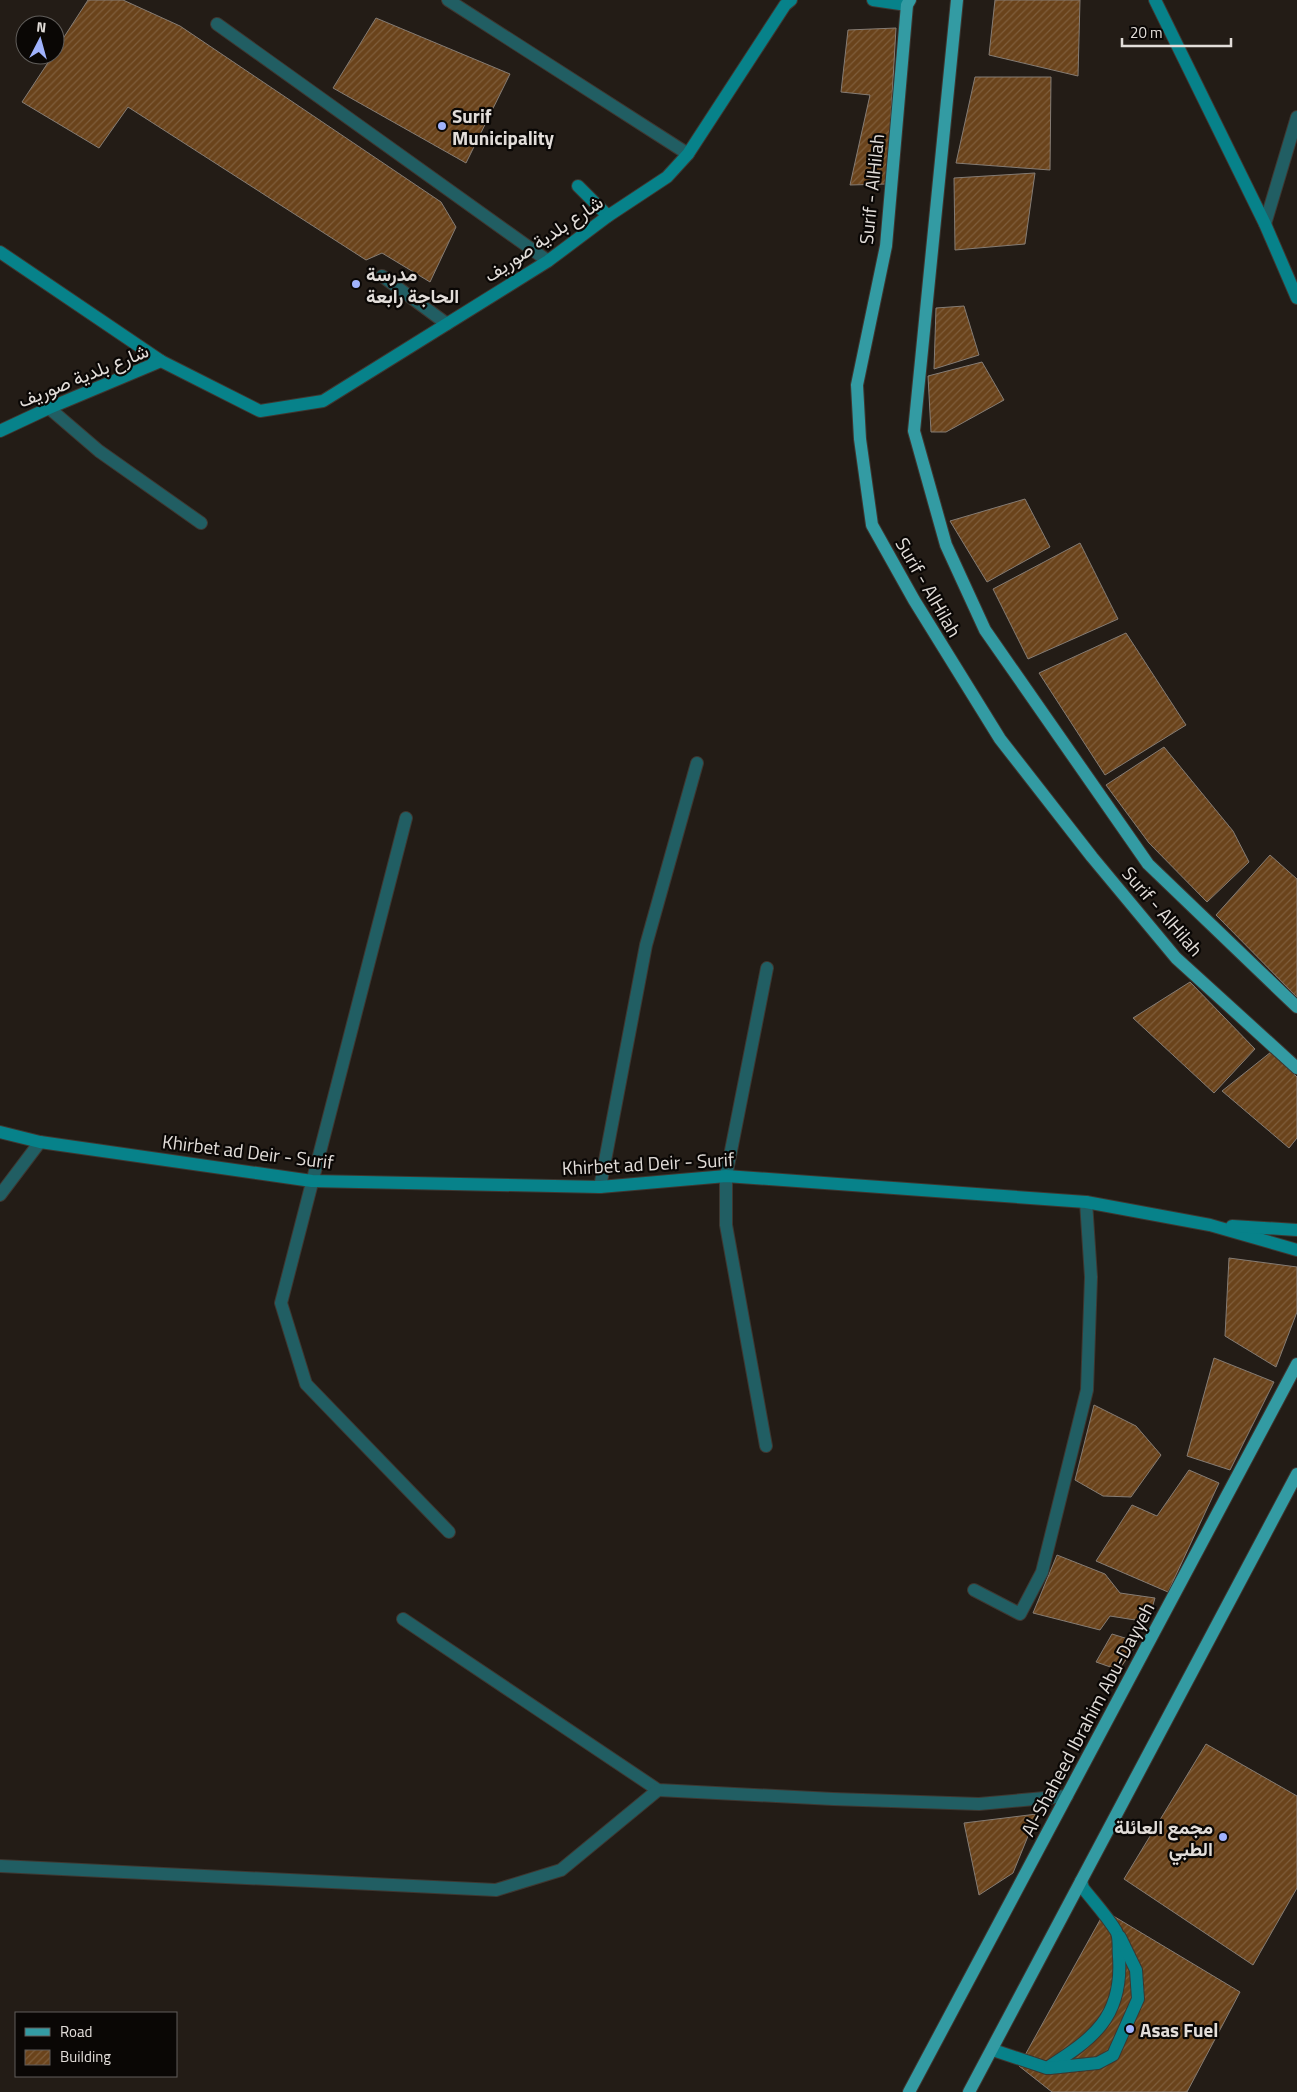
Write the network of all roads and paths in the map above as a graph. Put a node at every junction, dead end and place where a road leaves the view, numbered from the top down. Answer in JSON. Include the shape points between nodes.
{"nodes":[{"id":1,"x":448,"y":0,"type":"edge"},
{"id":2,"x":792,"y":0,"type":"edge"},
{"id":3,"x":872,"y":0,"type":"edge"},
{"id":4,"x":957,"y":0,"type":"edge"},
{"id":5,"x":1155,"y":0,"type":"edge"},
{"id":6,"x":908,"y":3,"type":"edge"},
{"id":7,"x":217,"y":24,"type":"dead end"},
{"id":8,"x":1297,"y":117,"type":"edge"},
{"id":9,"x":688,"y":154,"type":"junction"},
{"id":10,"x":578,"y":186,"type":"dead end"},
{"id":11,"x":608,"y":216,"type":"junction"},
{"id":12,"x":1265,"y":224,"type":"junction"},
{"id":13,"x":0,"y":252,"type":"edge"},
{"id":14,"x":548,"y":261,"type":"junction"},
{"id":15,"x":382,"y":276,"type":"dead end"},
{"id":16,"x":1297,"y":298,"type":"edge"},
{"id":17,"x":446,"y":324,"type":"junction"},
{"id":18,"x":161,"y":362,"type":"junction"},
{"id":19,"x":49,"y":408,"type":"junction"},
{"id":20,"x":0,"y":431,"type":"edge"},
{"id":21,"x":202,"y":523,"type":"dead end"},
{"id":22,"x":697,"y":764,"type":"dead end"},
{"id":23,"x":406,"y":818,"type":"dead end"},
{"id":24,"x":767,"y":968,"type":"dead end"},
{"id":25,"x":1297,"y":1007,"type":"edge"},
{"id":26,"x":1297,"y":1068,"type":"edge"},
{"id":27,"x":0,"y":1132,"type":"edge"},
{"id":28,"x":40,"y":1142,"type":"junction"},
{"id":29,"x":726,"y":1176,"type":"junction"},
{"id":30,"x":312,"y":1181,"type":"junction"},
{"id":31,"x":600,"y":1187,"type":"junction"},
{"id":32,"x":0,"y":1195,"type":"edge"},
{"id":33,"x":1086,"y":1202,"type":"junction"},
{"id":34,"x":1210,"y":1225,"type":"junction"},
{"id":35,"x":1297,"y":1230,"type":"edge"},
{"id":36,"x":1297,"y":1250,"type":"edge"},
{"id":37,"x":1297,"y":1364,"type":"edge"},
{"id":38,"x":766,"y":1446,"type":"dead end"},
{"id":39,"x":1297,"y":1474,"type":"edge"},
{"id":40,"x":449,"y":1532,"type":"dead end"},
{"id":41,"x":974,"y":1590,"type":"dead end"},
{"id":42,"x":403,"y":1619,"type":"dead end"},
{"id":43,"x":658,"y":1790,"type":"junction"},
{"id":44,"x":1067,"y":1796,"type":"junction"},
{"id":45,"x":0,"y":1866,"type":"edge"},
{"id":46,"x":1081,"y":1882,"type":"junction"},
{"id":47,"x":1117,"y":1932,"type":"junction"},
{"id":48,"x":993,"y":2050,"type":"junction"},
{"id":49,"x":1047,"y":2068,"type":"junction"},
{"id":50,"x":909,"y":2092,"type":"edge"},
{"id":51,"x":969,"y":2092,"type":"edge"}],
"edges":[{"from":1,"to":9,"type":"street"},
{"from":2,"to":9,"type":"street","name":"شارع بلدية صوريف","via":[[785,5]]},
{"from":3,"to":6,"type":"street"},
{"from":4,"to":25,"type":"main road","name":"Surif - AlHilah","via":[[914,431],[946,545],[985,630],[1148,864]]},
{"from":5,"to":12,"type":"street"},
{"from":6,"to":26,"type":"main road","name":"Surif - AlHilah","via":[[886,246],[857,385],[860,439],[872,525],[1000,739],[1092,857],[1176,958]]},
{"from":7,"to":14,"type":"street"},
{"from":8,"to":12,"type":"street"},
{"from":9,"to":11,"type":"street","name":"شارع بلدية صوريف","via":[[667,177]]},
{"from":10,"to":11,"type":"street"},
{"from":11,"to":14,"type":"street","name":"شارع بلدية صوريف"},
{"from":12,"to":16,"type":"street"},
{"from":13,"to":18,"type":"street"},
{"from":14,"to":17,"type":"street","name":"شارع بلدية صوريف"},
{"from":15,"to":17,"type":"street"},
{"from":17,"to":18,"type":"street","name":"شارع بلدية صوريف","via":[[323,401],[260,411]]},
{"from":18,"to":19,"type":"street","name":"شارع بلدية صوريف"},
{"from":19,"to":20,"type":"street","name":"شارع بلدية صوريف"},
{"from":19,"to":21,"type":"street","via":[[99,451]]},
{"from":22,"to":31,"type":"street","via":[[646,945]]},
{"from":23,"to":30,"type":"street"},
{"from":24,"to":29,"type":"street"},
{"from":27,"to":28,"type":"street","name":"Khirbet ad Deir - Surif"},
{"from":28,"to":30,"type":"street","name":"Khirbet ad Deir - Surif"},
{"from":28,"to":32,"type":"street"},
{"from":29,"to":31,"type":"street","name":"Khirbet ad Deir - Surif"},
{"from":29,"to":33,"type":"street","name":"Khirbet ad Deir - Surif"},
{"from":29,"to":38,"type":"street","via":[[726,1225]]},
{"from":30,"to":31,"type":"street","name":"Khirbet ad Deir - Surif"},
{"from":30,"to":40,"type":"street","via":[[281,1303],[306,1384]]},
{"from":33,"to":34,"type":"street","name":"Khirbet ad Deir - Surif"},
{"from":33,"to":41,"type":"street","via":[[1091,1277],[1087,1390],[1042,1572],[1020,1614]]},
{"from":34,"to":35,"type":"street","name":"Khirbet ad Deir - Surif"},
{"from":34,"to":36,"type":"street","name":"Khirbet ad Deir - Surif"},
{"from":37,"to":44,"type":"main road","name":"Al-Shaheed Ibrahim Abu-Dayyeh"},
{"from":39,"to":46,"type":"main road"},
{"from":42,"to":43,"type":"street"},
{"from":43,"to":44,"type":"street","via":[[979,1804]]},
{"from":43,"to":45,"type":"street","via":[[561,1870],[496,1890]]},
{"from":44,"to":50,"type":"main road","name":"Al-Shaheed Ibrahim Abu-Dayyeh"},
{"from":46,"to":47,"type":"street"},
{"from":46,"to":48,"type":"main road"},
{"from":47,"to":49,"type":"street","via":[[1120,1973],[1112,2010],[1098,2030],[1076,2050]]},
{"from":47,"to":49,"type":"street","via":[[1136,1970],[1138,1999],[1113,2055],[1098,2063]]},
{"from":48,"to":49,"type":"street"},
{"from":48,"to":51,"type":"main road"}]}
